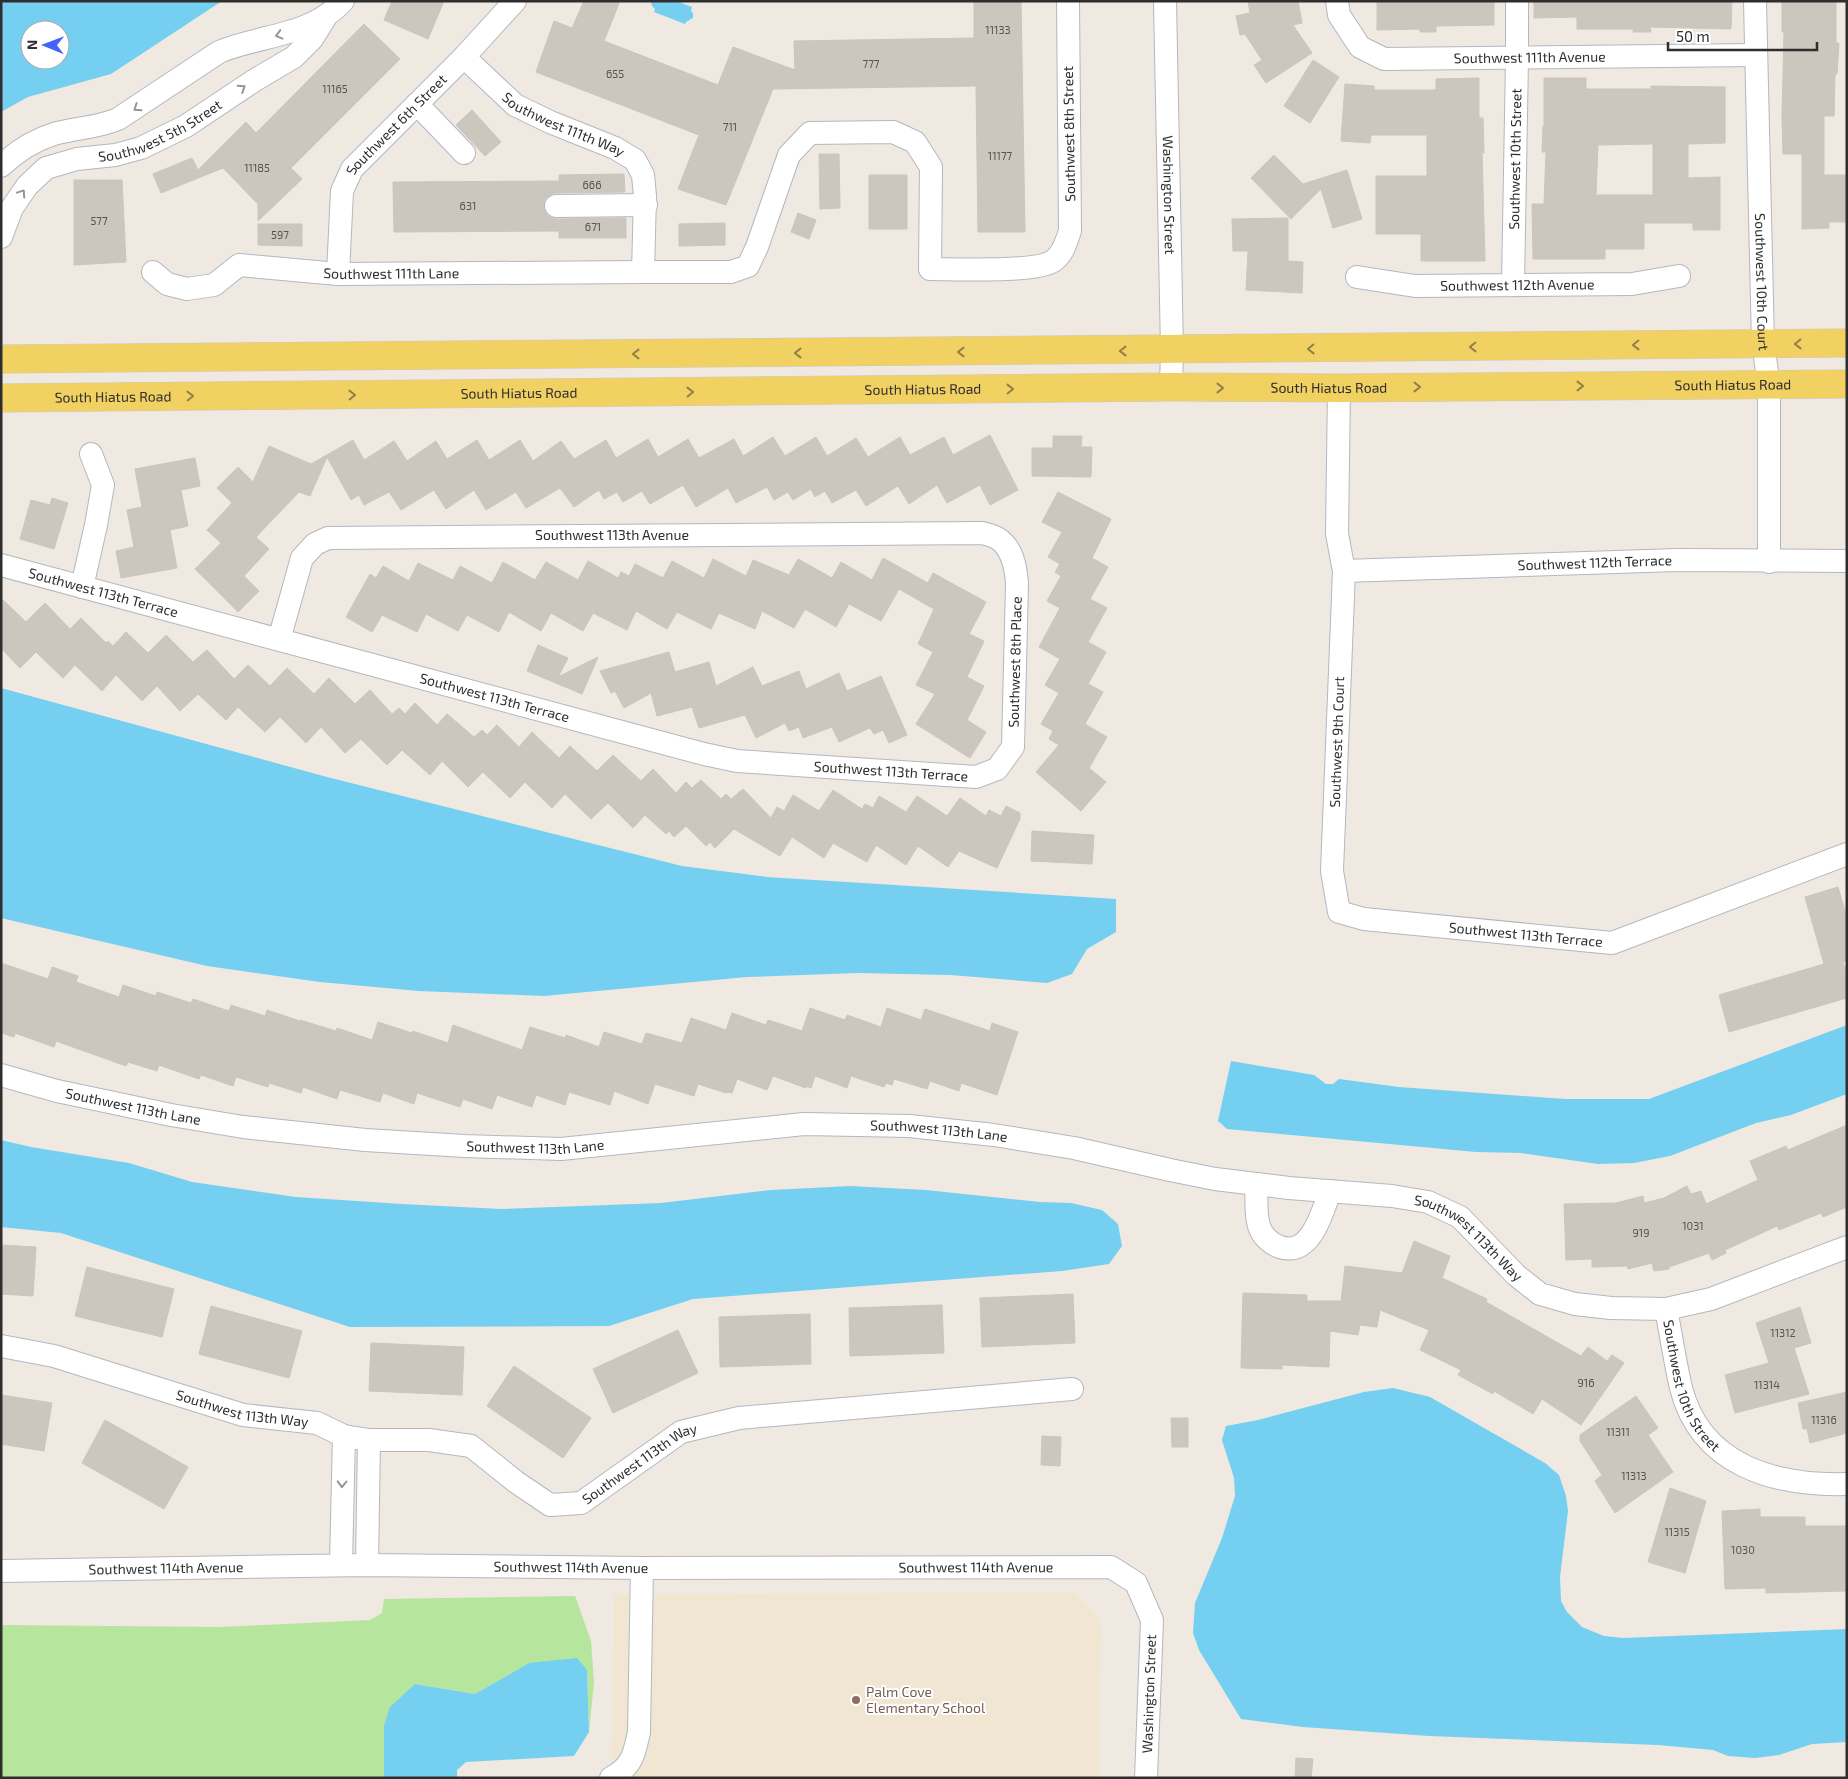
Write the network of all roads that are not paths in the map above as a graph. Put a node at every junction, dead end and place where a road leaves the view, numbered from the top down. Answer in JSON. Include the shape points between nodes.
{"nodes":[{"id":1,"x":343,"y":1,"type":"edge"},
{"id":2,"x":515,"y":1,"type":"edge"},
{"id":3,"x":1068,"y":1,"type":"edge"},
{"id":4,"x":1165,"y":1,"type":"edge"},
{"id":5,"x":1337,"y":1,"type":"edge"},
{"id":6,"x":1517,"y":1,"type":"edge"},
{"id":7,"x":1755,"y":1,"type":"edge"},
{"id":8,"x":325,"y":18,"type":"junction"},
{"id":9,"x":1755,"y":55,"type":"junction"},
{"id":10,"x":464,"y":57,"type":"junction"},
{"id":11,"x":1518,"y":58,"type":"junction"},
{"id":12,"x":417,"y":104,"type":"junction"},
{"id":13,"x":464,"y":153,"type":"dead end"},
{"id":14,"x":1,"y":166,"type":"edge"},
{"id":15,"x":646,"y":205,"type":"junction"},
{"id":16,"x":556,"y":206,"type":"dead end"},
{"id":17,"x":1,"y":237,"type":"edge"},
{"id":18,"x":152,"y":272,"type":"dead end"},
{"id":19,"x":643,"y":272,"type":"junction"},
{"id":20,"x":338,"y":274,"type":"junction"},
{"id":21,"x":1679,"y":276,"type":"dead end"},
{"id":22,"x":1357,"y":277,"type":"dead end"},
{"id":23,"x":1513,"y":286,"type":"junction"},
{"id":24,"x":1847,"y":343,"type":"edge"},
{"id":25,"x":1763,"y":344,"type":"junction"},
{"id":26,"x":1172,"y":350,"type":"junction"},
{"id":27,"x":1,"y":359,"type":"edge"},
{"id":28,"x":1847,"y":384,"type":"edge"},
{"id":29,"x":1769,"y":385,"type":"junction"},
{"id":30,"x":1171,"y":387,"type":"junction"},
{"id":31,"x":1339,"y":388,"type":"junction"},
{"id":32,"x":1,"y":398,"type":"edge"},
{"id":33,"x":91,"y":454,"type":"dead end"},
{"id":34,"x":1008,"y":549,"type":"joint"},
{"id":35,"x":1847,"y":561,"type":"edge"},
{"id":36,"x":1769,"y":562,"type":"junction"},
{"id":37,"x":1,"y":564,"type":"edge"},
{"id":38,"x":1344,"y":571,"type":"junction"},
{"id":39,"x":82,"y":586,"type":"junction"},
{"id":40,"x":279,"y":640,"type":"junction"},
{"id":41,"x":997,"y":769,"type":"joint"},
{"id":42,"x":1847,"y":854,"type":"edge"},
{"id":43,"x":1339,"y":912,"type":"joint"},
{"id":44,"x":1,"y":1075,"type":"edge"},
{"id":45,"x":1074,"y":1148,"type":"joint"},
{"id":46,"x":1256,"y":1184,"type":"junction"},
{"id":47,"x":1330,"y":1191,"type":"junction"},
{"id":48,"x":1847,"y":1247,"type":"edge"},
{"id":49,"x":1666,"y":1309,"type":"junction"},
{"id":50,"x":1,"y":1346,"type":"edge"},
{"id":51,"x":1072,"y":1389,"type":"dead end"},
{"id":52,"x":344,"y":1436,"type":"junction"},
{"id":53,"x":369,"y":1440,"type":"junction"},
{"id":54,"x":1847,"y":1484,"type":"edge"},
{"id":55,"x":367,"y":1565,"type":"junction"},
{"id":56,"x":341,"y":1566,"type":"junction"},
{"id":57,"x":642,"y":1568,"type":"junction"},
{"id":58,"x":1,"y":1571,"type":"edge"},
{"id":59,"x":1136,"y":1583,"type":"joint"},
{"id":60,"x":612,"y":1778,"type":"edge"},
{"id":61,"x":1146,"y":1778,"type":"edge"}],
"edges":[{"from":1,"to":8,"type":"street","name":"Southwest 5th Street"},
{"from":2,"to":10,"type":"street","name":"Southwest 6th Street"},
{"from":3,"to":19,"type":"street","name":"Southwest 8th Street","via":[[1070,231],[1064,248],[1053,261],[1033,268],[930,269],[931,168],[915,142],[893,132],[810,133],[789,155],[748,266],[731,272]]},
{"from":4,"to":26,"type":"street","name":"Washington Street"},
{"from":5,"to":11,"type":"street","name":"Southwest 111th Avenue","via":[[1338,15],[1360,47],[1384,59]]},
{"from":6,"to":11,"type":"street","name":"Southwest 10th Street"},
{"from":7,"to":9,"type":"street","name":"Southwest 10th Court"},
{"from":8,"to":14,"type":"street","name":"Southwest 5th Street","one_way":true,"via":[[296,30],[219,52],[118,119],[38,140]]},
{"from":17,"to":8,"type":"street","name":"Southwest 5th Street","one_way":true,"via":[[12,208],[27,186],[46,168],[77,158],[115,155],[140,148],[186,126],[294,57],[312,39]]},
{"from":9,"to":11,"type":"street","name":"Southwest 111th Avenue"},
{"from":9,"to":25,"type":"street","name":"Southwest 10th Court"},
{"from":10,"to":12,"type":"street","name":"Southwest 6th Street"},
{"from":10,"to":15,"type":"street","name":"Southwest 111th Way","via":[[515,105],[615,148],[635,160],[643,175]]},
{"from":11,"to":23,"type":"street","name":"Southwest 10th Street"},
{"from":12,"to":13,"type":"street"},
{"from":12,"to":20,"type":"street","name":"Southwest 6th Street","via":[[352,169],[342,190]]},
{"from":15,"to":16,"type":"street"},
{"from":15,"to":19,"type":"street","name":"Southwest 111th Way"},
{"from":18,"to":20,"type":"street","name":"Southwest 111th Lane","via":[[166,284],[187,289],[214,285],[239,265]]},
{"from":19,"to":20,"type":"street","name":"Southwest 111th Lane"},
{"from":21,"to":23,"type":"street","name":"Southwest 112th Avenue","via":[[1632,284]]},
{"from":22,"to":23,"type":"street","name":"Southwest 112th Avenue","via":[[1415,286]]},
{"from":24,"to":25,"type":"main road","one_way":true},
{"from":25,"to":26,"type":"main road","one_way":true},
{"from":25,"to":29,"type":"street","name":"Southwest 10th Court"},
{"from":26,"to":27,"type":"main road","one_way":true},
{"from":26,"to":30,"type":"street","name":"Washington Street"},
{"from":28,"to":29,"type":"main road","name":"South Hiatus Road"},
{"from":31,"to":29,"type":"main road","name":"South Hiatus Road","one_way":true},
{"from":29,"to":36,"type":"street","name":"Southwest 10th Court"},
{"from":30,"to":31,"type":"main road","name":"South Hiatus Road","one_way":true},
{"from":32,"to":30,"type":"main road","name":"South Hiatus Road","one_way":true},
{"from":31,"to":38,"type":"street","name":"Southwest 9th Court","via":[[1337,534]]},
{"from":33,"to":39,"type":"street","via":[[103,485]]},
{"from":34,"to":40,"type":"street","name":"Southwest 113th Avenue","via":[[997,538],[982,533],[328,538],[315,544],[302,558]]},
{"from":34,"to":41,"type":"street","name":"Southwest 8th Place","via":[[1015,566],[1017,584],[1013,747]]},
{"from":35,"to":36,"type":"street","name":"Southwest 112th Terrace"},
{"from":36,"to":38,"type":"street","name":"Southwest 112th Terrace","via":[[1677,560]]},
{"from":37,"to":39,"type":"street","name":"Southwest 113th Terrace"},
{"from":38,"to":43,"type":"street","name":"Southwest 9th Court","via":[[1332,870]]},
{"from":39,"to":40,"type":"street","name":"Southwest 113th Terrace"},
{"from":40,"to":41,"type":"street","name":"Southwest 113th Terrace","via":[[737,761],[976,777]]},
{"from":42,"to":43,"type":"street","name":"Southwest 113th Terrace","via":[[1612,943],[1364,919]]},
{"from":44,"to":45,"type":"street","name":"Southwest 113th Lane","via":[[57,1092],[171,1115],[243,1127],[365,1140],[561,1149],[804,1124],[909,1126]]},
{"from":45,"to":46,"type":"street","name":"Southwest 113th Way","via":[[1215,1179]]},
{"from":46,"to":47,"type":"street","name":"Southwest 113th Way"},
{"from":46,"to":47,"type":"street","via":[[1259,1226],[1271,1244],[1287,1249],[1303,1244],[1318,1226]]},
{"from":47,"to":49,"type":"street","name":"Southwest 113th Way","via":[[1428,1202],[1460,1217],[1516,1275],[1540,1294],[1575,1304]]},
{"from":48,"to":49,"type":"street","name":"Southwest 113th Way","via":[[1711,1299]]},
{"from":49,"to":54,"type":"street","name":"Southwest 10th Street","via":[[1681,1389],[1691,1414],[1706,1437],[1728,1458],[1751,1470],[1785,1480]]},
{"from":50,"to":52,"type":"street","name":"Southwest 113th Way","via":[[54,1356],[243,1415],[318,1423]]},
{"from":51,"to":53,"type":"street","name":"Southwest 113th Way","via":[[729,1420],[681,1432],[580,1503],[550,1505],[471,1446],[429,1440]]},
{"from":52,"to":53,"type":"street","name":"Southwest 113th Way"},
{"from":52,"to":56,"type":"street","one_way":true},
{"from":53,"to":55,"type":"street"},
{"from":55,"to":56,"type":"street","name":"Southwest 114th Avenue"},
{"from":55,"to":57,"type":"street","name":"Southwest 114th Avenue"},
{"from":56,"to":58,"type":"street","name":"Southwest 114th Avenue"},
{"from":57,"to":59,"type":"street","name":"Southwest 114th Avenue","via":[[1111,1567]]},
{"from":57,"to":60,"type":"street","via":[[638,1732],[634,1755]]},
{"from":59,"to":61,"type":"street","name":"Washington Street","via":[[1152,1620]]}]}
